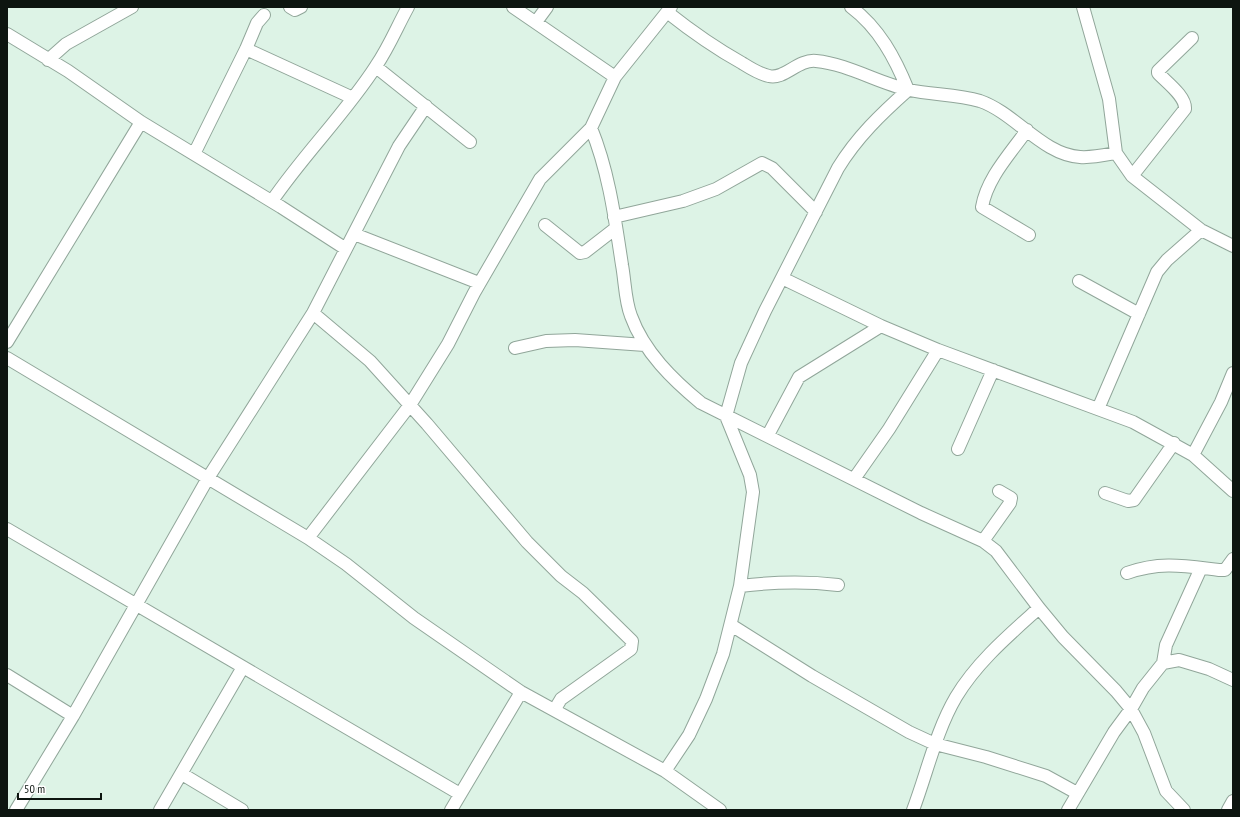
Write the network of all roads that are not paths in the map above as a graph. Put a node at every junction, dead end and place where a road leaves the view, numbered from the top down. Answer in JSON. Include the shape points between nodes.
{"nodes":[{"id":1,"x":132,"y":7,"type":"edge"},
{"id":2,"x":290,"y":7,"type":"edge"},
{"id":3,"x":301,"y":7,"type":"edge"},
{"id":4,"x":408,"y":7,"type":"edge"},
{"id":5,"x":513,"y":7,"type":"edge"},
{"id":6,"x":547,"y":7,"type":"edge"},
{"id":7,"x":851,"y":7,"type":"edge"},
{"id":8,"x":1083,"y":7,"type":"edge"},
{"id":9,"x":669,"y":10,"type":"edge"},
{"id":10,"x":264,"y":15,"type":"dead end"},
{"id":11,"x":536,"y":22,"type":"junction"},
{"id":12,"x":7,"y":34,"type":"edge"},
{"id":13,"x":1192,"y":38,"type":"dead end"},
{"id":14,"x":246,"y":49,"type":"junction"},
{"id":15,"x":48,"y":60,"type":"junction"},
{"id":16,"x":376,"y":67,"type":"junction"},
{"id":17,"x":615,"y":77,"type":"junction"},
{"id":18,"x":908,"y":90,"type":"junction"},
{"id":19,"x":353,"y":98,"type":"junction"},
{"id":20,"x":426,"y":106,"type":"junction"},
{"id":21,"x":141,"y":122,"type":"junction"},
{"id":22,"x":591,"y":128,"type":"junction"},
{"id":23,"x":1027,"y":130,"type":"junction"},
{"id":24,"x":470,"y":142,"type":"dead end"},
{"id":25,"x":1116,"y":153,"type":"junction"},
{"id":26,"x":194,"y":154,"type":"junction"},
{"id":27,"x":1132,"y":176,"type":"junction"},
{"id":28,"x":272,"y":201,"type":"junction"},
{"id":29,"x":816,"y":212,"type":"junction"},
{"id":30,"x":615,"y":223,"type":"junction"},
{"id":31,"x":545,"y":225,"type":"dead end"},
{"id":32,"x":1201,"y":230,"type":"junction"},
{"id":33,"x":354,"y":234,"type":"junction"},
{"id":34,"x":1028,"y":235,"type":"dead end"},
{"id":35,"x":1233,"y":246,"type":"edge"},
{"id":36,"x":346,"y":250,"type":"junction"},
{"id":37,"x":782,"y":278,"type":"junction"},
{"id":38,"x":1080,"y":281,"type":"dead end"},
{"id":39,"x":479,"y":284,"type":"junction"},
{"id":40,"x":312,"y":313,"type":"junction"},
{"id":41,"x":1139,"y":314,"type":"junction"},
{"id":42,"x":881,"y":326,"type":"junction"},
{"id":43,"x":7,"y":342,"type":"edge"},
{"id":44,"x":645,"y":345,"type":"junction"},
{"id":45,"x":515,"y":348,"type":"dead end"},
{"id":46,"x":938,"y":350,"type":"junction"},
{"id":47,"x":7,"y":358,"type":"edge"},
{"id":48,"x":993,"y":370,"type":"junction"},
{"id":49,"x":1233,"y":373,"type":"edge"},
{"id":50,"x":410,"y":405,"type":"junction"},
{"id":51,"x":1098,"y":409,"type":"junction"},
{"id":52,"x":726,"y":416,"type":"junction"},
{"id":53,"x":768,"y":435,"type":"junction"},
{"id":54,"x":1174,"y":443,"type":"junction"},
{"id":55,"x":958,"y":449,"type":"dead end"},
{"id":56,"x":1193,"y":454,"type":"junction"},
{"id":57,"x":208,"y":478,"type":"junction"},
{"id":58,"x":854,"y":479,"type":"junction"},
{"id":59,"x":999,"y":491,"type":"dead end"},
{"id":60,"x":1233,"y":491,"type":"edge"},
{"id":61,"x":1105,"y":494,"type":"dead end"},
{"id":62,"x":7,"y":529,"type":"edge"},
{"id":63,"x":308,"y":538,"type":"junction"},
{"id":64,"x":983,"y":541,"type":"junction"},
{"id":65,"x":1233,"y":559,"type":"edge"},
{"id":66,"x":1201,"y":568,"type":"junction"},
{"id":67,"x":1127,"y":573,"type":"dead end"},
{"id":68,"x":838,"y":585,"type":"dead end"},
{"id":69,"x":740,"y":586,"type":"junction"},
{"id":70,"x":136,"y":606,"type":"junction"},
{"id":71,"x":1039,"y":608,"type":"junction"},
{"id":72,"x":731,"y":625,"type":"junction"},
{"id":73,"x":1163,"y":664,"type":"junction"},
{"id":74,"x":243,"y":667,"type":"junction"},
{"id":75,"x":7,"y":675,"type":"edge"},
{"id":76,"x":1233,"y":680,"type":"edge"},
{"id":77,"x":521,"y":692,"type":"junction"},
{"id":78,"x":555,"y":709,"type":"junction"},
{"id":79,"x":1131,"y":709,"type":"junction"},
{"id":80,"x":73,"y":716,"type":"junction"},
{"id":81,"x":935,"y":744,"type":"junction"},
{"id":82,"x":665,"y":771,"type":"junction"},
{"id":83,"x":182,"y":774,"type":"junction"},
{"id":84,"x":1077,"y":793,"type":"junction"},
{"id":85,"x":460,"y":794,"type":"junction"},
{"id":86,"x":1233,"y":801,"type":"edge"},
{"id":87,"x":16,"y":810,"type":"edge"},
{"id":88,"x":160,"y":810,"type":"edge"},
{"id":89,"x":242,"y":810,"type":"edge"},
{"id":90,"x":451,"y":810,"type":"edge"},
{"id":91,"x":720,"y":810,"type":"edge"},
{"id":92,"x":912,"y":810,"type":"edge"},
{"id":93,"x":1068,"y":810,"type":"edge"},
{"id":94,"x":1184,"y":810,"type":"edge"},
{"id":95,"x":1228,"y":810,"type":"edge"}],
"edges":[{"from":1,"to":15,"type":"street","via":[[66,44]]},
{"from":2,"to":3,"type":"street","via":[[295,10]]},
{"from":4,"to":16,"type":"street"},
{"from":5,"to":11,"type":"street"},
{"from":6,"to":11,"type":"street"},
{"from":7,"to":18,"type":"street","via":[[878,34],[894,58]]},
{"from":8,"to":25,"type":"street","via":[[1109,99]]},
{"from":9,"to":17,"type":"street"},
{"from":9,"to":18,"type":"street","via":[[703,40],[770,77],[777,77],[803,62],[815,60]]},
{"from":10,"to":14,"type":"street","via":[[256,23]]},
{"from":11,"to":17,"type":"street"},
{"from":12,"to":15,"type":"street"},
{"from":13,"to":27,"type":"street","via":[[1158,71],[1181,98],[1185,109]]},
{"from":14,"to":19,"type":"street"},
{"from":14,"to":26,"type":"street"},
{"from":15,"to":21,"type":"street"},
{"from":16,"to":19,"type":"street"},
{"from":16,"to":20,"type":"street"},
{"from":17,"to":22,"type":"street"},
{"from":18,"to":23,"type":"street","via":[[981,102],[999,110]]},
{"from":18,"to":29,"type":"street","via":[[850,148]]},
{"from":19,"to":28,"type":"street"},
{"from":20,"to":24,"type":"street"},
{"from":20,"to":33,"type":"street","via":[[399,146]]},
{"from":21,"to":26,"type":"street"},
{"from":21,"to":43,"type":"street"},
{"from":22,"to":30,"type":"street","via":[[600,151]]},
{"from":22,"to":39,"type":"street","via":[[540,179]]},
{"from":23,"to":25,"type":"street","via":[[1057,151],[1069,155],[1080,157]]},
{"from":23,"to":34,"type":"street","via":[[997,173],[984,196],[982,207]]},
{"from":25,"to":27,"type":"street"},
{"from":26,"to":28,"type":"street"},
{"from":27,"to":32,"type":"street"},
{"from":28,"to":36,"type":"street"},
{"from":29,"to":30,"type":"street","via":[[772,168],[762,163],[716,189]]},
{"from":29,"to":37,"type":"street"},
{"from":30,"to":31,"type":"street","via":[[585,252],[580,252]]},
{"from":30,"to":44,"type":"street","via":[[630,316]]},
{"from":32,"to":35,"type":"street"},
{"from":32,"to":41,"type":"street","via":[[1167,260],[1158,272]]},
{"from":33,"to":36,"type":"street"},
{"from":33,"to":39,"type":"street"},
{"from":36,"to":40,"type":"street"},
{"from":37,"to":42,"type":"street"},
{"from":37,"to":52,"type":"street","via":[[741,363]]},
{"from":38,"to":41,"type":"street"},
{"from":39,"to":50,"type":"street","via":[[448,344]]},
{"from":40,"to":50,"type":"street","via":[[370,361]]},
{"from":40,"to":57,"type":"street"},
{"from":41,"to":51,"type":"street"},
{"from":42,"to":46,"type":"street"},
{"from":42,"to":53,"type":"street","via":[[798,378]]},
{"from":44,"to":45,"type":"street","via":[[575,340],[546,341]]},
{"from":44,"to":52,"type":"street","via":[[681,387],[701,403]]},
{"from":46,"to":48,"type":"street"},
{"from":46,"to":58,"type":"street","via":[[889,429]]},
{"from":47,"to":57,"type":"street"},
{"from":48,"to":51,"type":"street"},
{"from":48,"to":55,"type":"street"},
{"from":49,"to":56,"type":"street","via":[[1221,402]]},
{"from":50,"to":63,"type":"street"},
{"from":50,"to":78,"type":"street","via":[[526,542],[632,641],[631,649],[561,699]]},
{"from":51,"to":54,"type":"street","via":[[1133,422]]},
{"from":52,"to":53,"type":"street"},
{"from":52,"to":69,"type":"street","via":[[750,475],[753,492]]},
{"from":53,"to":58,"type":"street"},
{"from":54,"to":56,"type":"street"},
{"from":54,"to":61,"type":"street","via":[[1134,500],[1128,501]]},
{"from":56,"to":60,"type":"street"},
{"from":57,"to":63,"type":"street"},
{"from":57,"to":70,"type":"street"},
{"from":58,"to":64,"type":"street"},
{"from":59,"to":64,"type":"street","via":[[1011,498],[1010,503]]},
{"from":62,"to":70,"type":"street"},
{"from":63,"to":77,"type":"street","via":[[346,564],[414,618]]},
{"from":64,"to":71,"type":"street","via":[[996,551]]},
{"from":65,"to":66,"type":"street","via":[[1224,570]]},
{"from":66,"to":67,"type":"street","via":[[1172,564],[1141,568]]},
{"from":66,"to":73,"type":"street","via":[[1166,645]]},
{"from":68,"to":69,"type":"street","via":[[771,582]]},
{"from":69,"to":72,"type":"street"},
{"from":70,"to":74,"type":"street"},
{"from":70,"to":80,"type":"street"},
{"from":71,"to":79,"type":"street"},
{"from":71,"to":81,"type":"street","via":[[982,661],[956,697]]},
{"from":72,"to":81,"type":"street","via":[[812,676],[909,732]]},
{"from":72,"to":82,"type":"street","via":[[706,699],[689,736]]},
{"from":73,"to":76,"type":"street","via":[[1179,660]]},
{"from":73,"to":79,"type":"street","via":[[1143,688]]},
{"from":74,"to":83,"type":"street"},
{"from":74,"to":85,"type":"street"},
{"from":75,"to":80,"type":"street"},
{"from":77,"to":78,"type":"street"},
{"from":77,"to":85,"type":"street"},
{"from":78,"to":82,"type":"street"},
{"from":79,"to":84,"type":"street"},
{"from":79,"to":94,"type":"street","via":[[1144,733],[1166,791]]},
{"from":80,"to":87,"type":"street"},
{"from":81,"to":84,"type":"street","via":[[1022,767],[1046,776]]},
{"from":81,"to":92,"type":"street"},
{"from":82,"to":91,"type":"street"},
{"from":83,"to":88,"type":"street"},
{"from":83,"to":89,"type":"street"},
{"from":84,"to":93,"type":"street"},
{"from":85,"to":90,"type":"street"},
{"from":86,"to":95,"type":"street"}]}
